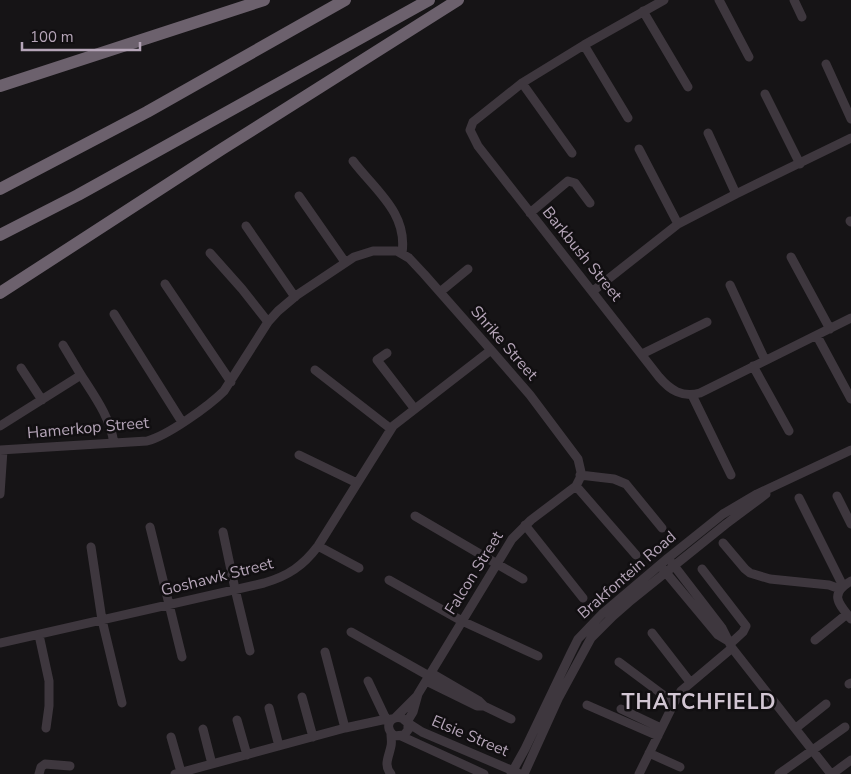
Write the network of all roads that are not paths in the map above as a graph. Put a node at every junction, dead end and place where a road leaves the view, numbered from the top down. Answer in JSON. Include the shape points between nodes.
{"nodes":[{"id":1,"x":264,"y":0,"type":"edge"},
{"id":2,"x":345,"y":0,"type":"edge"},
{"id":3,"x":429,"y":0,"type":"edge"},
{"id":4,"x":458,"y":0,"type":"edge"},
{"id":5,"x":664,"y":0,"type":"edge"},
{"id":6,"x":719,"y":0,"type":"edge"},
{"id":7,"x":794,"y":0,"type":"edge"},
{"id":8,"x":643,"y":11,"type":"junction"},
{"id":9,"x":802,"y":17,"type":"dead end"},
{"id":10,"x":584,"y":45,"type":"junction"},
{"id":11,"x":749,"y":57,"type":"dead end"},
{"id":12,"x":826,"y":64,"type":"dead end"},
{"id":13,"x":522,"y":83,"type":"junction"},
{"id":14,"x":0,"y":86,"type":"edge"},
{"id":15,"x":688,"y":88,"type":"dead end"},
{"id":16,"x":765,"y":94,"type":"dead end"},
{"id":17,"x":628,"y":118,"type":"dead end"},
{"id":18,"x":851,"y":119,"type":"edge"},
{"id":19,"x":708,"y":133,"type":"dead end"},
{"id":20,"x":851,"y":138,"type":"edge"},
{"id":21,"x":639,"y":149,"type":"dead end"},
{"id":22,"x":572,"y":153,"type":"dead end"},
{"id":23,"x":353,"y":161,"type":"dead end"},
{"id":24,"x":800,"y":164,"type":"junction"},
{"id":25,"x":0,"y":189,"type":"edge"},
{"id":26,"x":736,"y":194,"type":"junction"},
{"id":27,"x":298,"y":196,"type":"dead end"},
{"id":28,"x":590,"y":203,"type":"dead end"},
{"id":29,"x":530,"y":213,"type":"junction"},
{"id":30,"x":678,"y":224,"type":"junction"},
{"id":31,"x":246,"y":226,"type":"dead end"},
{"id":32,"x":0,"y":235,"type":"edge"},
{"id":33,"x":210,"y":253,"type":"dead end"},
{"id":34,"x":402,"y":253,"type":"junction"},
{"id":35,"x":791,"y":257,"type":"dead end"},
{"id":36,"x":345,"y":262,"type":"junction"},
{"id":37,"x":468,"y":269,"type":"dead end"},
{"id":38,"x":165,"y":284,"type":"dead end"},
{"id":39,"x":730,"y":284,"type":"dead end"},
{"id":40,"x":593,"y":291,"type":"junction"},
{"id":41,"x":440,"y":292,"type":"junction"},
{"id":42,"x":0,"y":293,"type":"edge"},
{"id":43,"x":295,"y":297,"type":"junction"},
{"id":44,"x":114,"y":314,"type":"dead end"},
{"id":45,"x":851,"y":318,"type":"edge"},
{"id":46,"x":268,"y":322,"type":"junction"},
{"id":47,"x":706,"y":322,"type":"dead end"},
{"id":48,"x":830,"y":329,"type":"junction"},
{"id":49,"x":818,"y":336,"type":"junction"},
{"id":50,"x":63,"y":345,"type":"dead end"},
{"id":51,"x":491,"y":350,"type":"junction"},
{"id":52,"x":387,"y":353,"type":"dead end"},
{"id":53,"x":642,"y":354,"type":"junction"},
{"id":54,"x":766,"y":360,"type":"junction"},
{"id":55,"x":753,"y":366,"type":"junction"},
{"id":56,"x":21,"y":368,"type":"dead end"},
{"id":57,"x":315,"y":370,"type":"dead end"},
{"id":58,"x":81,"y":375,"type":"junction"},
{"id":59,"x":231,"y":382,"type":"junction"},
{"id":60,"x":692,"y":395,"type":"junction"},
{"id":61,"x":851,"y":399,"type":"edge"},
{"id":62,"x":42,"y":400,"type":"junction"},
{"id":63,"x":414,"y":408,"type":"junction"},
{"id":64,"x":182,"y":422,"type":"junction"},
{"id":65,"x":0,"y":426,"type":"edge"},
{"id":66,"x":391,"y":429,"type":"junction"},
{"id":67,"x":789,"y":431,"type":"dead end"},
{"id":68,"x":114,"y":443,"type":"junction"},
{"id":69,"x":2,"y":450,"type":"edge"},
{"id":70,"x":851,"y":450,"type":"edge"},
{"id":71,"x":299,"y":455,"type":"dead end"},
{"id":72,"x":730,"y":474,"type":"dead end"},
{"id":73,"x":580,"y":475,"type":"junction"},
{"id":74,"x":357,"y":483,"type":"junction"},
{"id":75,"x":576,"y":486,"type":"junction"},
{"id":76,"x":774,"y":487,"type":"junction"},
{"id":77,"x":0,"y":494,"type":"edge"},
{"id":78,"x":837,"y":496,"type":"dead end"},
{"id":79,"x":799,"y":498,"type":"dead end"},
{"id":80,"x":415,"y":516,"type":"dead end"},
{"id":81,"x":851,"y":524,"type":"edge"},
{"id":82,"x":525,"y":525,"type":"junction"},
{"id":83,"x":150,"y":527,"type":"dead end"},
{"id":84,"x":662,"y":528,"type":"dead end"},
{"id":85,"x":223,"y":532,"type":"dead end"},
{"id":86,"x":723,"y":543,"type":"dead end"},
{"id":87,"x":318,"y":546,"type":"junction"},
{"id":88,"x":91,"y":547,"type":"dead end"},
{"id":89,"x":636,"y":555,"type":"dead end"},
{"id":90,"x":668,"y":558,"type":"junction"},
{"id":91,"x":497,"y":563,"type":"junction"},
{"id":92,"x":660,"y":565,"type":"junction"},
{"id":93,"x":675,"y":566,"type":"junction"},
{"id":94,"x":359,"y":568,"type":"dead end"},
{"id":95,"x":702,"y":569,"type":"dead end"},
{"id":96,"x":666,"y":573,"type":"junction"},
{"id":97,"x":523,"y":579,"type":"dead end"},
{"id":98,"x":389,"y":580,"type":"dead end"},
{"id":99,"x":851,"y":581,"type":"edge"},
{"id":100,"x":842,"y":588,"type":"junction"},
{"id":101,"x":235,"y":590,"type":"junction"},
{"id":102,"x":583,"y":598,"type":"dead end"},
{"id":103,"x":168,"y":605,"type":"junction"},
{"id":104,"x":704,"y":610,"type":"junction"},
{"id":105,"x":849,"y":616,"type":"edge"},
{"id":106,"x":102,"y":620,"type":"junction"},
{"id":107,"x":462,"y":621,"type":"junction"},
{"id":108,"x":351,"y":632,"type":"dead end"},
{"id":109,"x":652,"y":633,"type":"dead end"},
{"id":110,"x":39,"y":635,"type":"junction"},
{"id":111,"x":815,"y":640,"type":"dead end"},
{"id":112,"x":0,"y":643,"type":"edge"},
{"id":113,"x":730,"y":644,"type":"junction"},
{"id":114,"x":250,"y":651,"type":"dead end"},
{"id":115,"x":325,"y":652,"type":"dead end"},
{"id":116,"x":538,"y":656,"type":"dead end"},
{"id":117,"x":182,"y":657,"type":"dead end"},
{"id":118,"x":619,"y":662,"type":"dead end"},
{"id":119,"x":323,"y":665,"type":"dead end"},
{"id":120,"x":429,"y":677,"type":"junction"},
{"id":121,"x":368,"y":681,"type":"dead end"},
{"id":122,"x":690,"y":682,"type":"junction"},
{"id":123,"x":418,"y":694,"type":"junction"},
{"id":124,"x":302,"y":698,"type":"dead end"},
{"id":125,"x":122,"y":703,"type":"dead end"},
{"id":126,"x":674,"y":703,"type":"junction"},
{"id":127,"x":826,"y":704,"type":"dead end"},
{"id":128,"x":587,"y":705,"type":"dead end"},
{"id":129,"x":603,"y":707,"type":"dead end"},
{"id":130,"x":269,"y":708,"type":"dead end"},
{"id":131,"x":621,"y":709,"type":"dead end"},
{"id":132,"x":391,"y":719,"type":"junction"},
{"id":133,"x":511,"y":719,"type":"dead end"},
{"id":134,"x":237,"y":720,"type":"dead end"},
{"id":135,"x":374,"y":722,"type":"junction"},
{"id":136,"x":407,"y":723,"type":"junction"},
{"id":137,"x":845,"y":727,"type":"dead end"},
{"id":138,"x":46,"y":728,"type":"dead end"},
{"id":139,"x":796,"y":728,"type":"junction"},
{"id":140,"x":203,"y":729,"type":"dead end"},
{"id":141,"x":343,"y":729,"type":"junction"},
{"id":142,"x":660,"y":732,"type":"junction"},
{"id":143,"x":395,"y":734,"type":"junction"},
{"id":144,"x":171,"y":737,"type":"dead end"},
{"id":145,"x":313,"y":737,"type":"junction"},
{"id":146,"x":279,"y":746,"type":"junction"},
{"id":147,"x":812,"y":750,"type":"junction"},
{"id":148,"x":649,"y":753,"type":"junction"},
{"id":149,"x":247,"y":754,"type":"junction"},
{"id":150,"x":851,"y":760,"type":"edge"},
{"id":151,"x":212,"y":764,"type":"junction"},
{"id":152,"x":70,"y":766,"type":"dead end"},
{"id":153,"x":680,"y":767,"type":"dead end"},
{"id":154,"x":178,"y":773,"type":"edge"},
{"id":155,"x":517,"y":773,"type":"edge"},
{"id":156,"x":39,"y":774,"type":"edge"},
{"id":157,"x":390,"y":774,"type":"edge"},
{"id":158,"x":484,"y":774,"type":"edge"},
{"id":159,"x":639,"y":774,"type":"edge"},
{"id":160,"x":779,"y":774,"type":"edge"},
{"id":161,"x":832,"y":774,"type":"edge"}],
"edges":[{"from":1,"to":14,"type":"highway"},
{"from":2,"to":25,"type":"highway","via":[[147,112]]},
{"from":3,"to":32,"type":"highway"},
{"from":4,"to":42,"type":"highway"},
{"from":5,"to":8,"type":"street"},
{"from":6,"to":11,"type":"street"},
{"from":7,"to":9,"type":"street"},
{"from":8,"to":10,"type":"street"},
{"from":8,"to":15,"type":"street"},
{"from":10,"to":13,"type":"street"},
{"from":10,"to":17,"type":"street"},
{"from":12,"to":18,"type":"street"},
{"from":13,"to":22,"type":"street"},
{"from":13,"to":29,"type":"street","name":"Barkbush Street","via":[[473,122],[470,130],[502,179]]},
{"from":16,"to":24,"type":"street"},
{"from":19,"to":26,"type":"street"},
{"from":20,"to":24,"type":"street"},
{"from":21,"to":30,"type":"street"},
{"from":23,"to":34,"type":"street","via":[[394,211],[403,231]]},
{"from":24,"to":26,"type":"street"},
{"from":26,"to":30,"type":"street"},
{"from":27,"to":36,"type":"street"},
{"from":28,"to":29,"type":"street","via":[[575,183],[568,181]]},
{"from":29,"to":40,"type":"street","name":"Barkbush Street"},
{"from":30,"to":40,"type":"street"},
{"from":31,"to":43,"type":"street"},
{"from":33,"to":46,"type":"street"},
{"from":34,"to":36,"type":"street","name":"Hamerkop Street","via":[[373,251]]},
{"from":34,"to":41,"type":"street","name":"Shrike Street"},
{"from":35,"to":48,"type":"street"},
{"from":36,"to":43,"type":"street","name":"Hamerkop Street"},
{"from":37,"to":41,"type":"street"},
{"from":38,"to":59,"type":"street"},
{"from":39,"to":54,"type":"street"},
{"from":40,"to":53,"type":"street","name":"Barkbush Street"},
{"from":41,"to":51,"type":"street","name":"Shrike Street"},
{"from":43,"to":46,"type":"street","name":"Hamerkop Street"},
{"from":44,"to":64,"type":"street"},
{"from":45,"to":48,"type":"street"},
{"from":46,"to":59,"type":"street","name":"Hamerkop Street"},
{"from":47,"to":53,"type":"street"},
{"from":48,"to":49,"type":"street"},
{"from":49,"to":54,"type":"street"},
{"from":49,"to":61,"type":"street"},
{"from":50,"to":58,"type":"street"},
{"from":51,"to":63,"type":"street","name":"Goshawk Street"},
{"from":51,"to":73,"type":"street","name":"Shrike Street","via":[[572,451],[580,465]]},
{"from":52,"to":63,"type":"street","via":[[377,360]]},
{"from":53,"to":60,"type":"street","name":"Barkbush Street","via":[[669,388]]},
{"from":54,"to":55,"type":"street"},
{"from":55,"to":60,"type":"street"},
{"from":55,"to":67,"type":"street"},
{"from":56,"to":62,"type":"street"},
{"from":57,"to":66,"type":"street"},
{"from":58,"to":62,"type":"street"},
{"from":58,"to":68,"type":"street","via":[[107,417]]},
{"from":59,"to":64,"type":"street","name":"Hamerkop Street","via":[[216,399]]},
{"from":60,"to":72,"type":"street"},
{"from":62,"to":65,"type":"street"},
{"from":63,"to":66,"type":"street","name":"Goshawk Street"},
{"from":64,"to":68,"type":"street","name":"Hamerkop Street","via":[[154,439]]},
{"from":66,"to":74,"type":"street","name":"Goshawk Street"},
{"from":68,"to":69,"type":"street","name":"Hamerkop Street"},
{"from":69,"to":77,"type":"street"},
{"from":70,"to":76,"type":"street","name":"Brakfontein Road"},
{"from":71,"to":74,"type":"street"},
{"from":73,"to":75,"type":"street"},
{"from":73,"to":84,"type":"street","via":[[614,479],[626,484]]},
{"from":74,"to":87,"type":"street","name":"Goshawk Street"},
{"from":75,"to":82,"type":"street","name":"Falcon Street"},
{"from":75,"to":89,"type":"street"},
{"from":76,"to":90,"type":"street","name":"Brakfontein Road","via":[[728,511]]},
{"from":76,"to":93,"type":"street","name":"Brakfontein Road"},
{"from":78,"to":81,"type":"street"},
{"from":79,"to":100,"type":"street"},
{"from":80,"to":91,"type":"street"},
{"from":82,"to":91,"type":"street","name":"Falcon Street"},
{"from":82,"to":102,"type":"street"},
{"from":83,"to":103,"type":"street"},
{"from":85,"to":101,"type":"street"},
{"from":86,"to":100,"type":"street","via":[[750,573],[770,579]]},
{"from":87,"to":94,"type":"street"},
{"from":87,"to":101,"type":"street","name":"Goshawk Street","via":[[300,566],[285,576]]},
{"from":88,"to":106,"type":"street"},
{"from":90,"to":92,"type":"street","name":"Brakfontein Road"},
{"from":90,"to":93,"type":"street"},
{"from":91,"to":97,"type":"street"},
{"from":91,"to":107,"type":"street","name":"Falcon Street"},
{"from":92,"to":96,"type":"street"},
{"from":92,"to":155,"type":"street","name":"Brakfontein Road","via":[[578,639],[525,749]]},
{"from":93,"to":96,"type":"street","name":"Brakfontein Road"},
{"from":93,"to":104,"type":"street"},
{"from":95,"to":113,"type":"street","via":[[746,626]]},
{"from":96,"to":104,"type":"street"},
{"from":96,"to":155,"type":"street","name":"Brakfontein Road","via":[[613,616],[592,638]]},
{"from":98,"to":107,"type":"street"},
{"from":99,"to":100,"type":"street"},
{"from":100,"to":105,"type":"street","via":[[837,599]]},
{"from":101,"to":103,"type":"street","name":"Goshawk Street"},
{"from":101,"to":114,"type":"street"},
{"from":103,"to":106,"type":"street","name":"Goshawk Street"},
{"from":103,"to":117,"type":"street"},
{"from":104,"to":113,"type":"street","via":[[722,628]]},
{"from":105,"to":111,"type":"street"},
{"from":106,"to":110,"type":"street","name":"Goshawk Street"},
{"from":106,"to":125,"type":"street"},
{"from":107,"to":116,"type":"street"},
{"from":107,"to":120,"type":"street","name":"Falcon Street"},
{"from":108,"to":120,"type":"street"},
{"from":109,"to":122,"type":"street"},
{"from":110,"to":112,"type":"street","name":"Goshawk Street"},
{"from":110,"to":138,"type":"street","via":[[49,681]]},
{"from":113,"to":122,"type":"street"},
{"from":113,"to":139,"type":"street"},
{"from":115,"to":141,"type":"street"},
{"from":118,"to":126,"type":"street"},
{"from":119,"to":141,"type":"street"},
{"from":120,"to":123,"type":"street","name":"Falcon Street"},
{"from":120,"to":133,"type":"street"},
{"from":121,"to":132,"type":"street"},
{"from":122,"to":126,"type":"street"},
{"from":123,"to":132,"type":"street","name":"Falcon Street"},
{"from":123,"to":136,"type":"street","name":"Falcon Street"},
{"from":124,"to":145,"type":"street"},
{"from":126,"to":142,"type":"street"},
{"from":127,"to":139,"type":"street"},
{"from":128,"to":142,"type":"street"},
{"from":129,"to":142,"type":"street"},
{"from":130,"to":146,"type":"street"},
{"from":131,"to":142,"type":"street"},
{"from":132,"to":135,"type":"street"},
{"from":132,"to":136,"type":"street","via":[[402,718]]},
{"from":132,"to":143,"type":"street","via":[[389,725]]},
{"from":134,"to":149,"type":"street"},
{"from":135,"to":141,"type":"street"},
{"from":135,"to":143,"type":"street"},
{"from":136,"to":143,"type":"street","via":[[406,733]]},
{"from":136,"to":155,"type":"street","name":"Elsie Street"},
{"from":137,"to":147,"type":"street"},
{"from":139,"to":147,"type":"street"},
{"from":140,"to":151,"type":"street"},
{"from":141,"to":145,"type":"street"},
{"from":142,"to":148,"type":"street"},
{"from":143,"to":157,"type":"street","via":[[386,764]]},
{"from":143,"to":158,"type":"street","name":"Elsie Street"},
{"from":144,"to":154,"type":"street"},
{"from":145,"to":146,"type":"street"},
{"from":146,"to":149,"type":"street"},
{"from":147,"to":160,"type":"street"},
{"from":147,"to":161,"type":"street"},
{"from":148,"to":153,"type":"street"},
{"from":148,"to":159,"type":"street"},
{"from":149,"to":151,"type":"street"},
{"from":150,"to":161,"type":"street"},
{"from":151,"to":154,"type":"street"},
{"from":152,"to":156,"type":"street","via":[[45,764]]}]}
